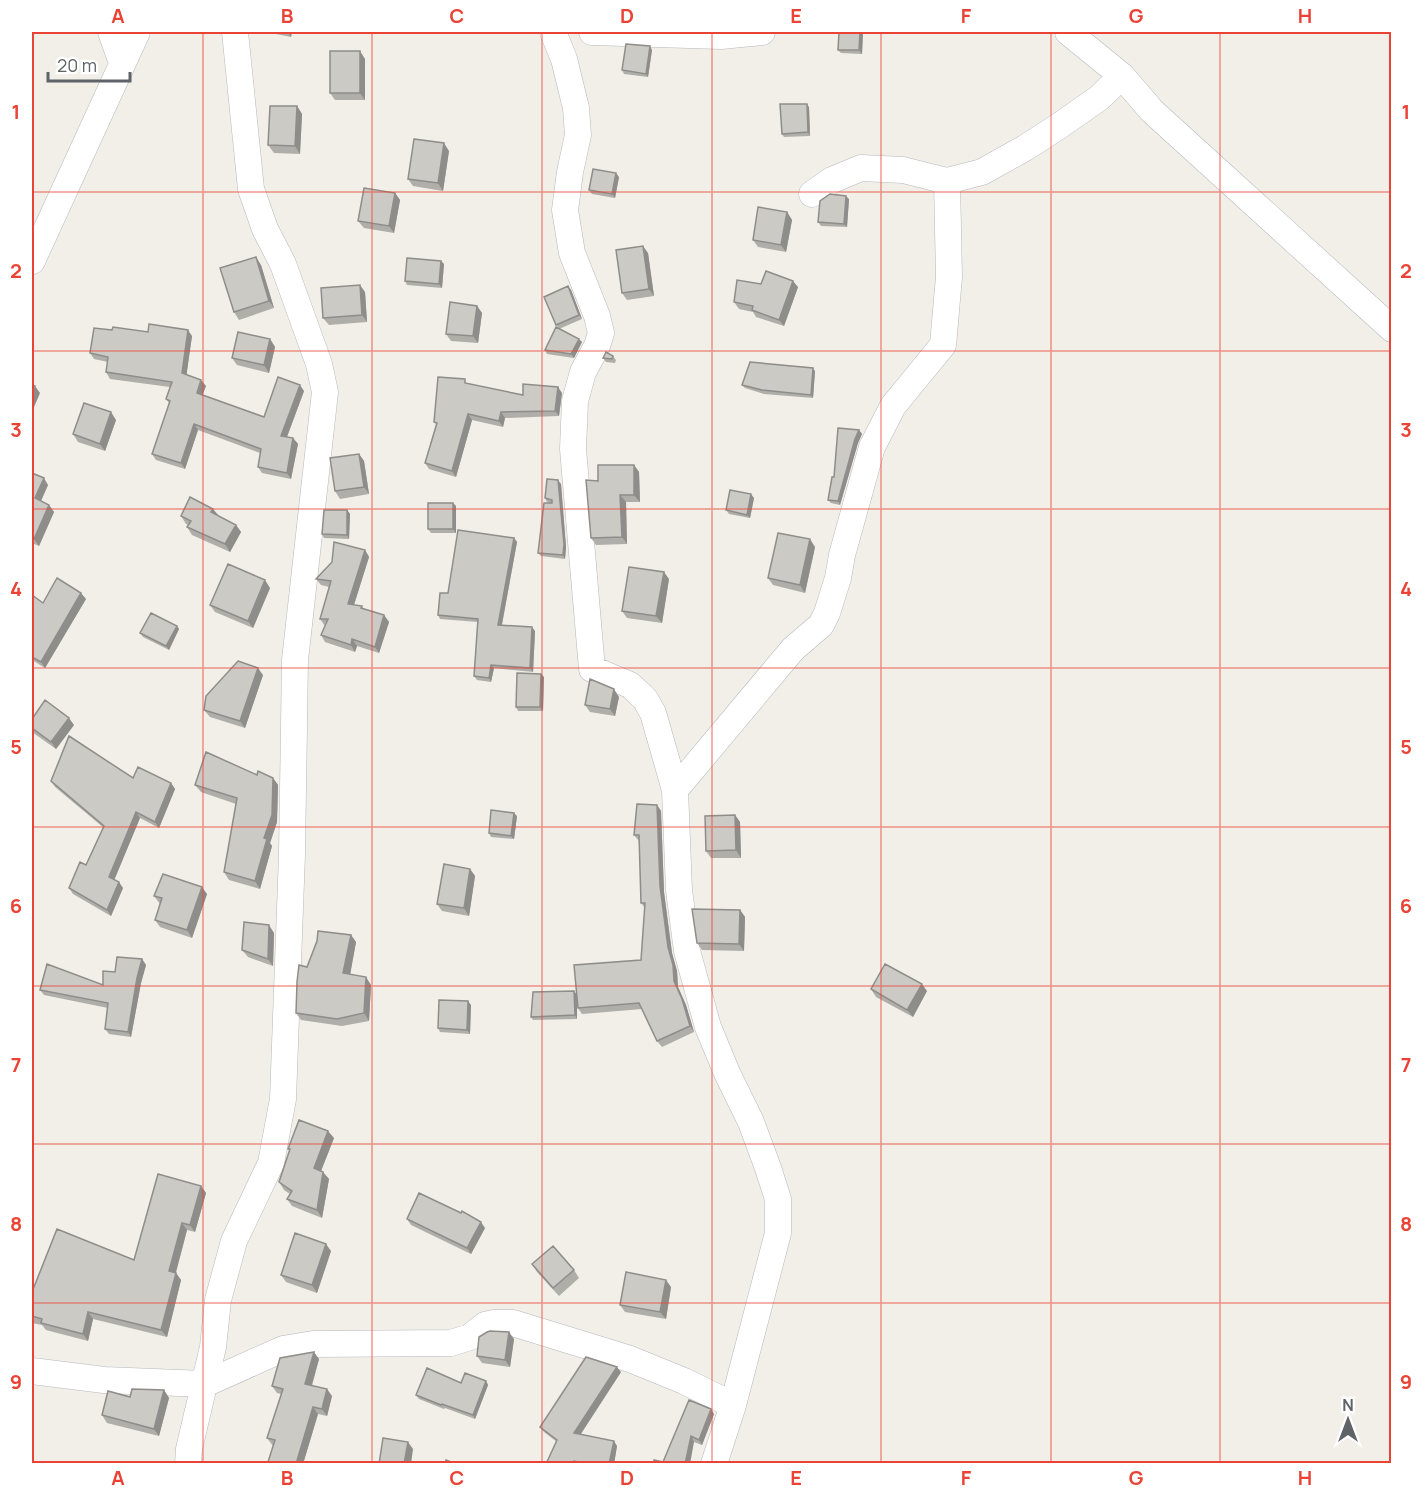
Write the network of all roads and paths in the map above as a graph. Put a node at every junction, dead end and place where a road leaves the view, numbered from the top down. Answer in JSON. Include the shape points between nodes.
{"nodes":[{"id":1,"x":111,"y":32,"type":"edge"},
{"id":2,"x":137,"y":32,"type":"edge"},
{"id":3,"x":235,"y":32,"type":"edge"},
{"id":4,"x":553,"y":32,"type":"edge"},
{"id":5,"x":592,"y":32,"type":"edge"},
{"id":6,"x":762,"y":32,"type":"edge"},
{"id":7,"x":1068,"y":32,"type":"edge"},
{"id":8,"x":122,"y":63,"type":"junction"},
{"id":9,"x":1122,"y":76,"type":"junction"},
{"id":10,"x":948,"y":181,"type":"junction"},
{"id":11,"x":812,"y":194,"type":"dead end"},
{"id":12,"x":32,"y":261,"type":"edge"},
{"id":13,"x":1392,"y":329,"type":"edge"},
{"id":14,"x":675,"y":790,"type":"junction"},
{"id":15,"x":32,"y":1371,"type":"edge"},
{"id":16,"x":205,"y":1384,"type":"junction"},
{"id":17,"x":733,"y":1406,"type":"junction"},
{"id":18,"x":188,"y":1464,"type":"edge"},
{"id":19,"x":714,"y":1464,"type":"edge"}],
"edges":[{"from":1,"to":8,"type":"street"},
{"from":2,"to":8,"type":"street"},
{"from":3,"to":16,"type":"street","via":[[251,189],[319,364],[325,392],[295,660],[283,1099],[271,1163],[234,1241],[218,1300]]},
{"from":4,"to":14,"type":"street","via":[[576,108],[578,135],[565,210],[572,253],[601,333],[575,401],[573,449],[592,669],[630,685],[645,699],[653,713]]},
{"from":5,"to":6,"type":"street","via":[[721,36]]},
{"from":7,"to":9,"type":"street"},
{"from":8,"to":12,"type":"street"},
{"from":9,"to":10,"type":"street","via":[[1099,98],[1025,148],[982,172]]},
{"from":9,"to":13,"type":"street","via":[[1152,111]]},
{"from":10,"to":11,"type":"street","via":[[903,170],[861,168]]},
{"from":10,"to":14,"type":"street","via":[[949,277],[944,345],[893,406],[872,447],[827,613],[821,625],[793,649]]},
{"from":14,"to":17,"type":"street","via":[[679,890],[687,951],[708,1027],[751,1122],[778,1199],[778,1233]]},
{"from":15,"to":16,"type":"street","via":[[104,1380]]},
{"from":16,"to":17,"type":"street","via":[[298,1346],[451,1343],[470,1337],[485,1325],[513,1323],[630,1359]]},
{"from":16,"to":18,"type":"street"},
{"from":17,"to":19,"type":"street"}]}
